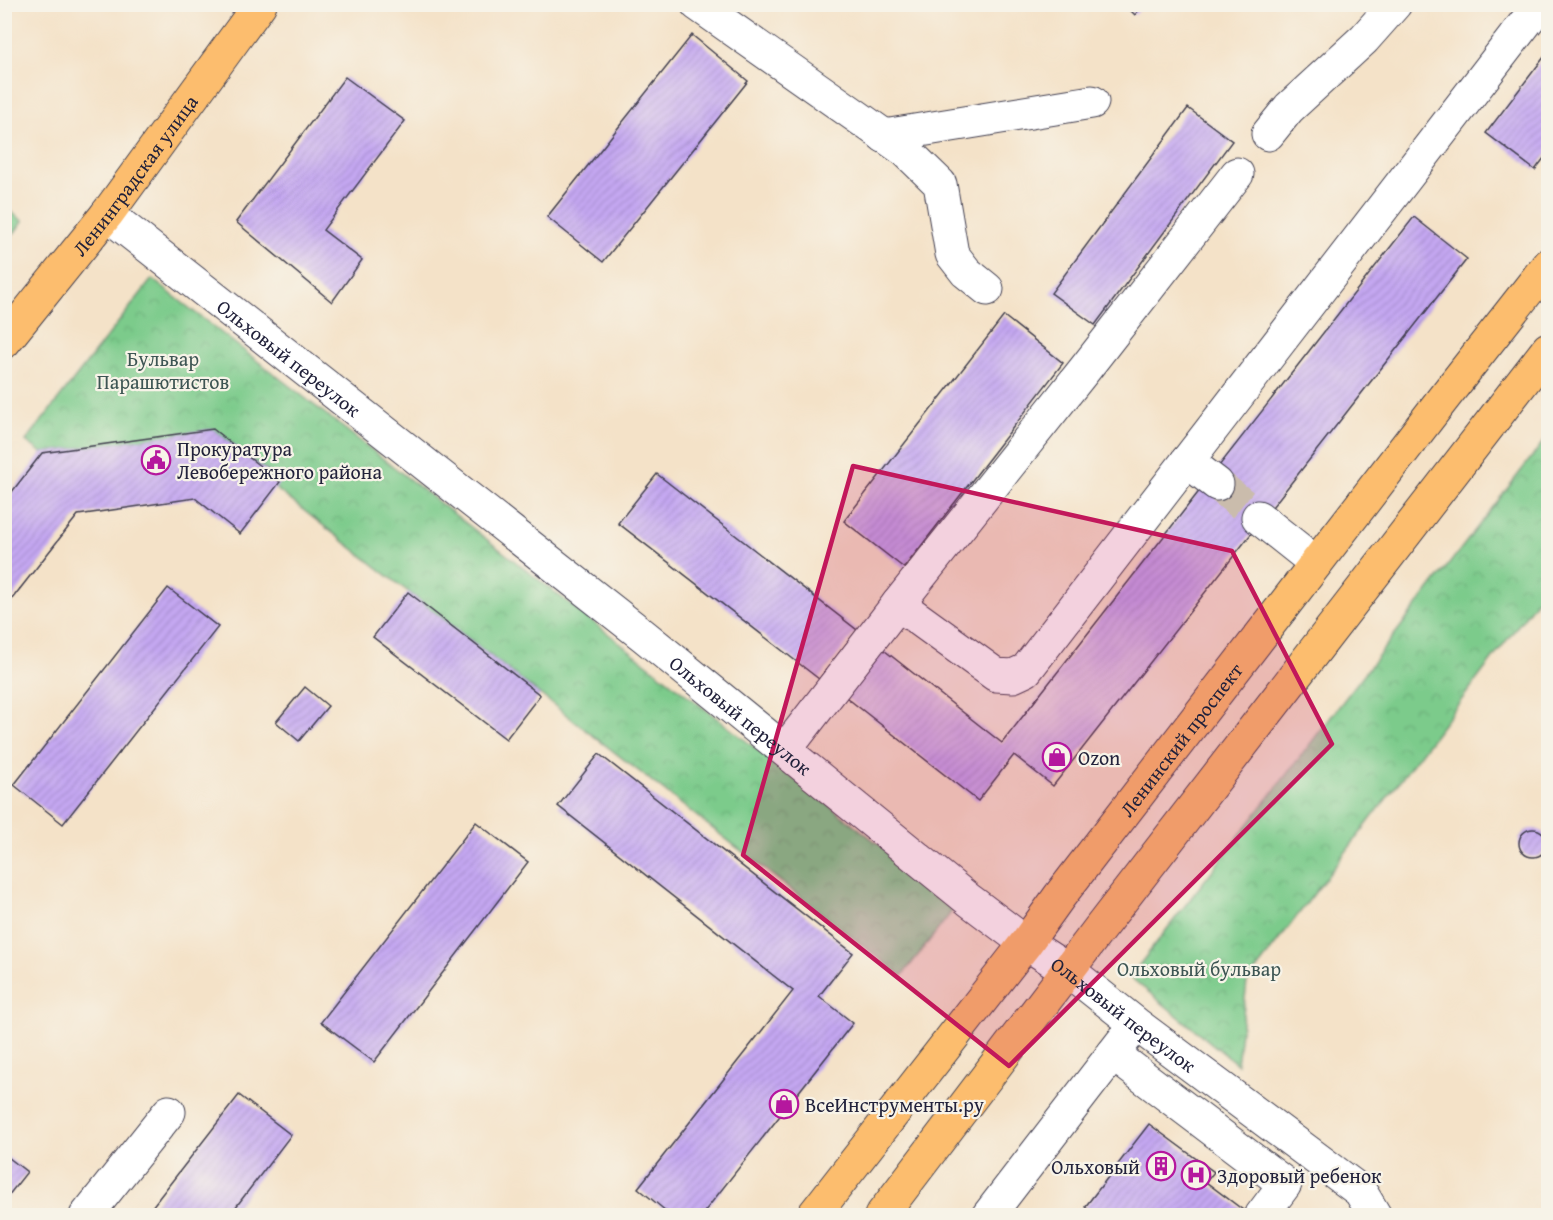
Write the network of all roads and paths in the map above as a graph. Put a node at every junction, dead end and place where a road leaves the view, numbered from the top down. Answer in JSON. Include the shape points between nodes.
{"nodes":[{"id":1,"x":260,"y":4,"type":"edge"},
{"id":2,"x":697,"y":4,"type":"edge"},
{"id":3,"x":1395,"y":4,"type":"edge"},
{"id":4,"x":1540,"y":4,"type":"edge"},
{"id":5,"x":1092,"y":102,"type":"dead end"},
{"id":6,"x":1268,"y":135,"type":"dead end"},
{"id":7,"x":884,"y":136,"type":"junction"},
{"id":8,"x":1237,"y":174,"type":"dead end"},
{"id":9,"x":106,"y":214,"type":"junction"},
{"id":10,"x":1548,"y":265,"type":"edge"},
{"id":11,"x":987,"y":288,"type":"dead end"},
{"id":12,"x":4,"y":342,"type":"edge"},
{"id":13,"x":1548,"y":349,"type":"edge"},
{"id":14,"x":1187,"y":461,"type":"junction"},
{"id":15,"x":1217,"y":484,"type":"tunnel mouth"},
{"id":16,"x":1258,"y":517,"type":"tunnel mouth"},
{"id":17,"x":1316,"y":563,"type":"junction"},
{"id":18,"x":898,"y":604,"type":"junction"},
{"id":19,"x":785,"y":750,"type":"junction"},
{"id":20,"x":1026,"y":943,"type":"junction"},
{"id":21,"x":1069,"y":971,"type":"junction"},
{"id":22,"x":1136,"y":1024,"type":"junction"},
{"id":23,"x":1113,"y":1054,"type":"junction"},
{"id":24,"x":169,"y":1112,"type":"dead end"},
{"id":25,"x":86,"y":1215,"type":"edge"},
{"id":26,"x":813,"y":1215,"type":"edge"},
{"id":27,"x":881,"y":1215,"type":"edge"},
{"id":28,"x":988,"y":1215,"type":"edge"},
{"id":29,"x":1261,"y":1215,"type":"edge"},
{"id":30,"x":1374,"y":1215,"type":"edge"}],
"edges":[{"from":1,"to":9,"type":"main road","name":"Ленинградская улица"},
{"from":2,"to":7,"type":"street"},
{"from":3,"to":6,"type":"street","via":[[1364,39],[1289,108]]},
{"from":4,"to":14,"type":"street"},
{"from":5,"to":7,"type":"street"},
{"from":7,"to":11,"type":"street","via":[[940,184],[952,254],[966,272]]},
{"from":8,"to":18,"type":"street"},
{"from":9,"to":12,"type":"main road","name":"Ленинградская улица"},
{"from":9,"to":19,"type":"street","name":"Ольховый переулок"},
{"from":10,"to":17,"type":"main road","name":"Ленинский проспект"},
{"from":13,"to":21,"type":"main road"},
{"from":14,"to":15,"type":"street"},
{"from":14,"to":18,"type":"street","via":[[1026,670],[1013,676],[996,675]]},
{"from":16,"to":17,"type":"street"},
{"from":17,"to":20,"type":"main road","name":"Ленинский проспект"},
{"from":18,"to":19,"type":"street"},
{"from":19,"to":20,"type":"street","name":"Ольховый переулок"},
{"from":20,"to":21,"type":"street","name":"Ольховый переулок"},
{"from":20,"to":26,"type":"main road","name":"Ленинский проспект"},
{"from":21,"to":22,"type":"street","name":"Ольховый переулок"},
{"from":21,"to":27,"type":"main road"},
{"from":22,"to":23,"type":"street"},
{"from":22,"to":30,"type":"street","name":"Ольховый переулок","via":[[1360,1191]]},
{"from":23,"to":28,"type":"street"},
{"from":23,"to":29,"type":"street","via":[[1285,1184]]},
{"from":24,"to":25,"type":"street"}]}
